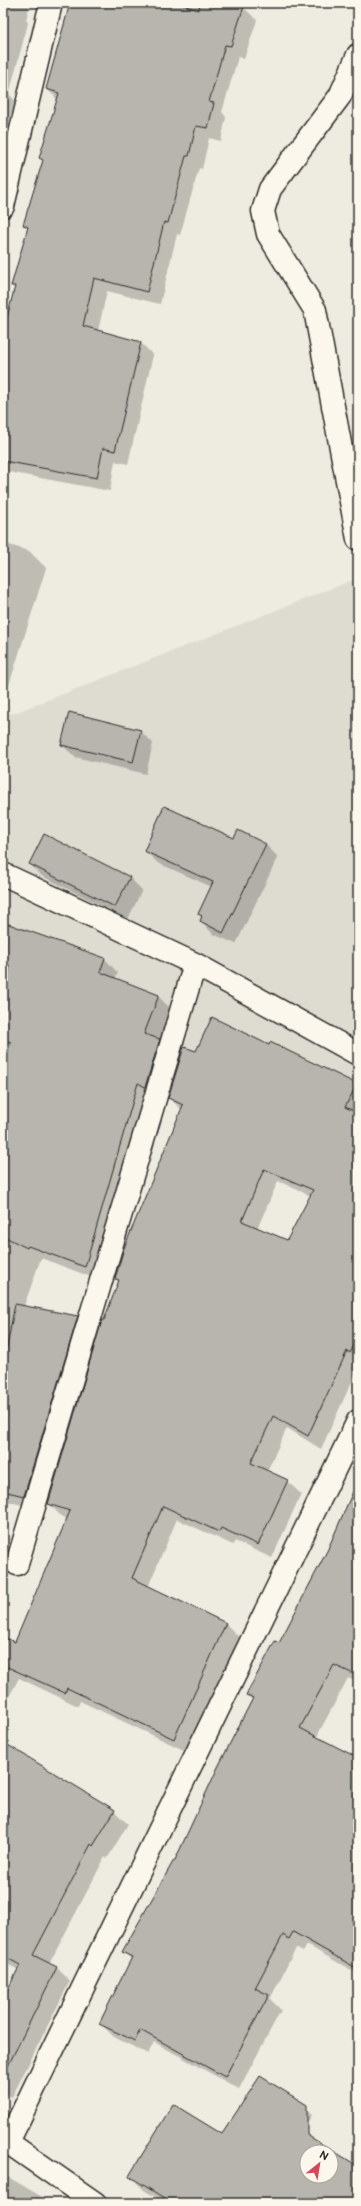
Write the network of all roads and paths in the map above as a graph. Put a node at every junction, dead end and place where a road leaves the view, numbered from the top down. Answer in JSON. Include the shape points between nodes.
{"nodes":[{"id":1,"x":51,"y":3,"type":"edge"},
{"id":2,"x":358,"y":55,"type":"edge"},
{"id":3,"x":3,"y":206,"type":"edge"},
{"id":4,"x":358,"y":539,"type":"edge"},
{"id":5,"x":3,"y":874,"type":"edge"},
{"id":6,"x":195,"y":964,"type":"junction"},
{"id":7,"x":358,"y":1054,"type":"edge"},
{"id":8,"x":358,"y":1421,"type":"edge"},
{"id":9,"x":18,"y":1564,"type":"dead end"},
{"id":10,"x":5,"y":2141,"type":"edge"},
{"id":11,"x":95,"y":2203,"type":"edge"}],
"edges":[{"from":1,"to":3,"type":"street"},
{"from":2,"to":4,"type":"street","via":[[340,96],[270,189],[263,211],[268,234],[315,310]]},
{"from":5,"to":6,"type":"street"},
{"from":6,"to":7,"type":"street"},
{"from":6,"to":9,"type":"street"},
{"from":8,"to":10,"type":"street"},
{"from":10,"to":11,"type":"street"}]}
